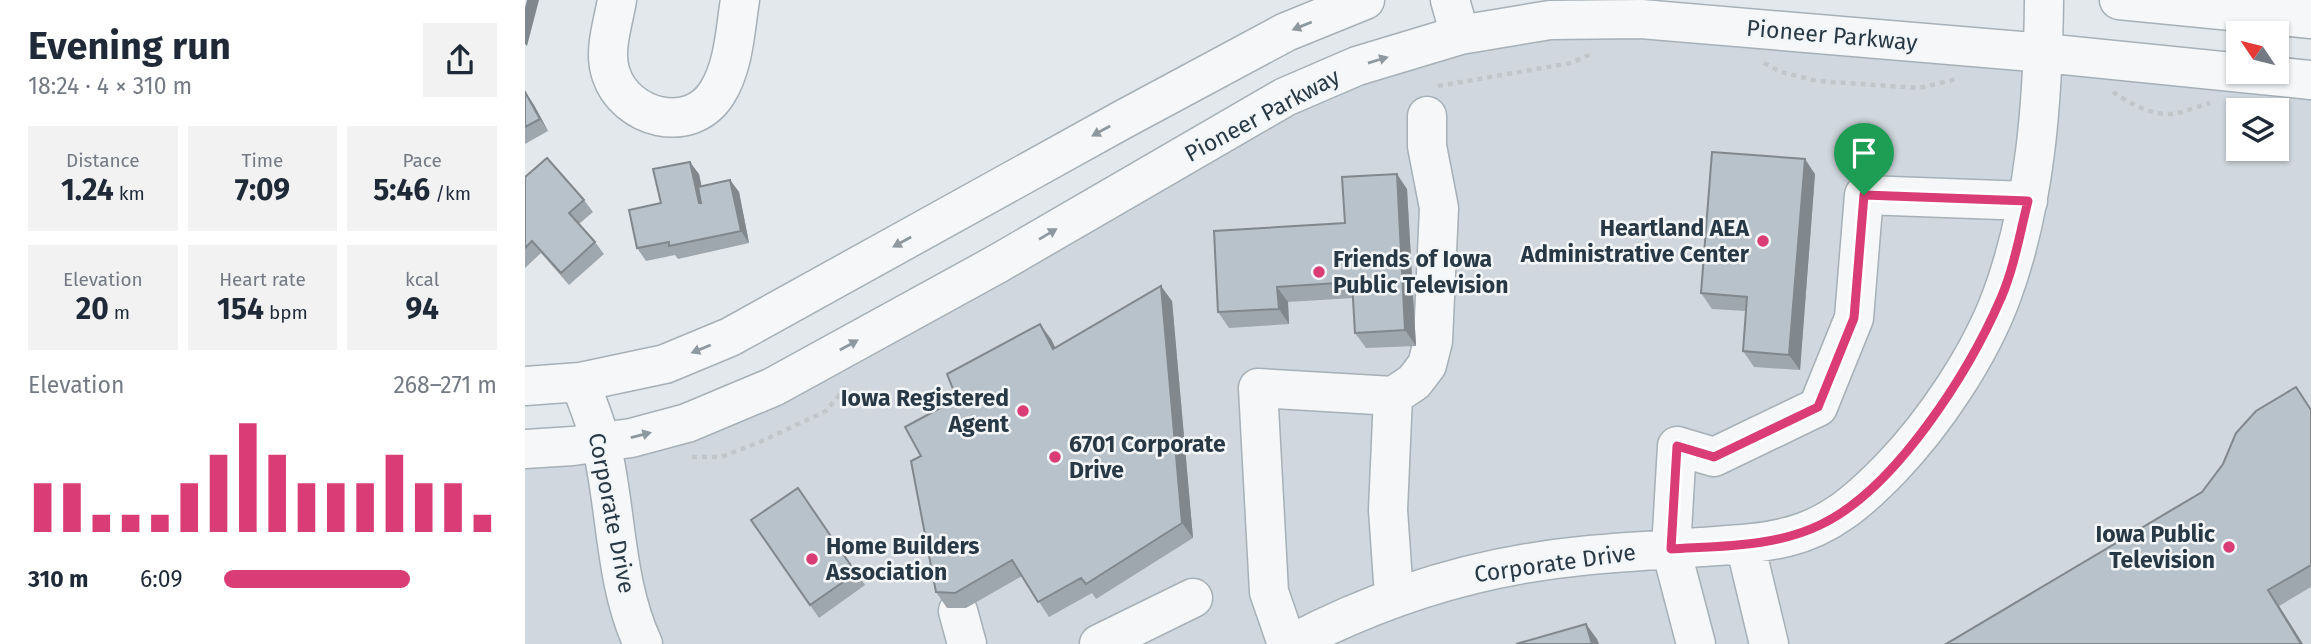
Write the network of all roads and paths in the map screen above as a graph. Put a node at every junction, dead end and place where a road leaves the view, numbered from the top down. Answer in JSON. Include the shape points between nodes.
{"nodes":[{"id":1,"x":617,"y":0,"type":"edge"},
{"id":2,"x":740,"y":0,"type":"edge"},
{"id":3,"x":1365,"y":0,"type":"edge"},
{"id":4,"x":2044,"y":0,"type":"edge"},
{"id":5,"x":2119,"y":0,"type":"edge"},
{"id":6,"x":1455,"y":18,"type":"edge"},
{"id":7,"x":2311,"y":19,"type":"edge"},
{"id":8,"x":2043,"y":53,"type":"junction"},
{"id":9,"x":2311,"y":80,"type":"edge"},
{"id":10,"x":1427,"y":116,"type":"dead end"},
{"id":11,"x":2028,"y":201,"type":"junction"},
{"id":12,"x":580,"y":382,"type":"junction"},
{"id":13,"x":525,"y":386,"type":"edge"},
{"id":14,"x":1392,"y":396,"type":"junction"},
{"id":15,"x":601,"y":442,"type":"junction"},
{"id":16,"x":525,"y":449,"type":"edge"},
{"id":17,"x":1745,"y":544,"type":"junction"},
{"id":18,"x":1671,"y":549,"type":"junction"},
{"id":19,"x":1394,"y":596,"type":"junction"},
{"id":20,"x":1193,"y":598,"type":"dead end"},
{"id":21,"x":643,"y":644,"type":"edge"},
{"id":22,"x":1099,"y":644,"type":"edge"},
{"id":23,"x":1289,"y":644,"type":"edge"},
{"id":24,"x":1696,"y":644,"type":"edge"},
{"id":25,"x":1769,"y":644,"type":"edge"}],
"edges":[{"from":1,"to":2,"type":"street","via":[[607,58],[611,76],[622,95],[658,118],[681,117],[715,96],[728,72]]},
{"from":3,"to":12,"type":"street","one_way":true,"via":[[1275,38],[730,337],[665,364]]},
{"from":4,"to":8,"type":"street","name":"Corporate Drive"},
{"from":5,"to":7,"type":"street"},
{"from":6,"to":8,"type":"street","name":"Pioneer Parkway","via":[[1641,19]]},
{"from":15,"to":6,"type":"street","name":"Pioneer Parkway","one_way":true,"via":[[687,423],[773,387],[1285,97]]},
{"from":8,"to":9,"type":"street","name":"Pioneer Parkway"},
{"from":8,"to":11,"type":"street","name":"Corporate Drive"},
{"from":10,"to":14,"type":"street","via":[[1427,146],[1439,208],[1433,341],[1427,365],[1414,382]]},
{"from":11,"to":17,"type":"street","name":"Corporate Drive","via":[[2002,296],[1976,349],[1941,407],[1902,457],[1864,496],[1822,524],[1789,537]]},
{"from":11,"to":18,"type":"street","via":[[1864,195],[1854,318],[1818,407],[1714,457],[1677,446]]},
{"from":12,"to":13,"type":"street"},
{"from":12,"to":15,"type":"street","name":"Corporate Drive"},
{"from":14,"to":19,"type":"street","via":[[1388,510]]},
{"from":14,"to":23,"type":"street","via":[[1258,388],[1269,592]]},
{"from":15,"to":16,"type":"street","name":"Pioneer Parkway"},
{"from":15,"to":21,"type":"street","name":"Corporate Drive","via":[[626,591]]},
{"from":17,"to":18,"type":"street","name":"Corporate Drive"},
{"from":17,"to":25,"type":"street"},
{"from":18,"to":19,"type":"street","name":"Corporate Drive","via":[[1520,564]]},
{"from":18,"to":24,"type":"street"},
{"from":19,"to":23,"type":"street","name":"Corporate Drive"},
{"from":20,"to":22,"type":"street"}]}
